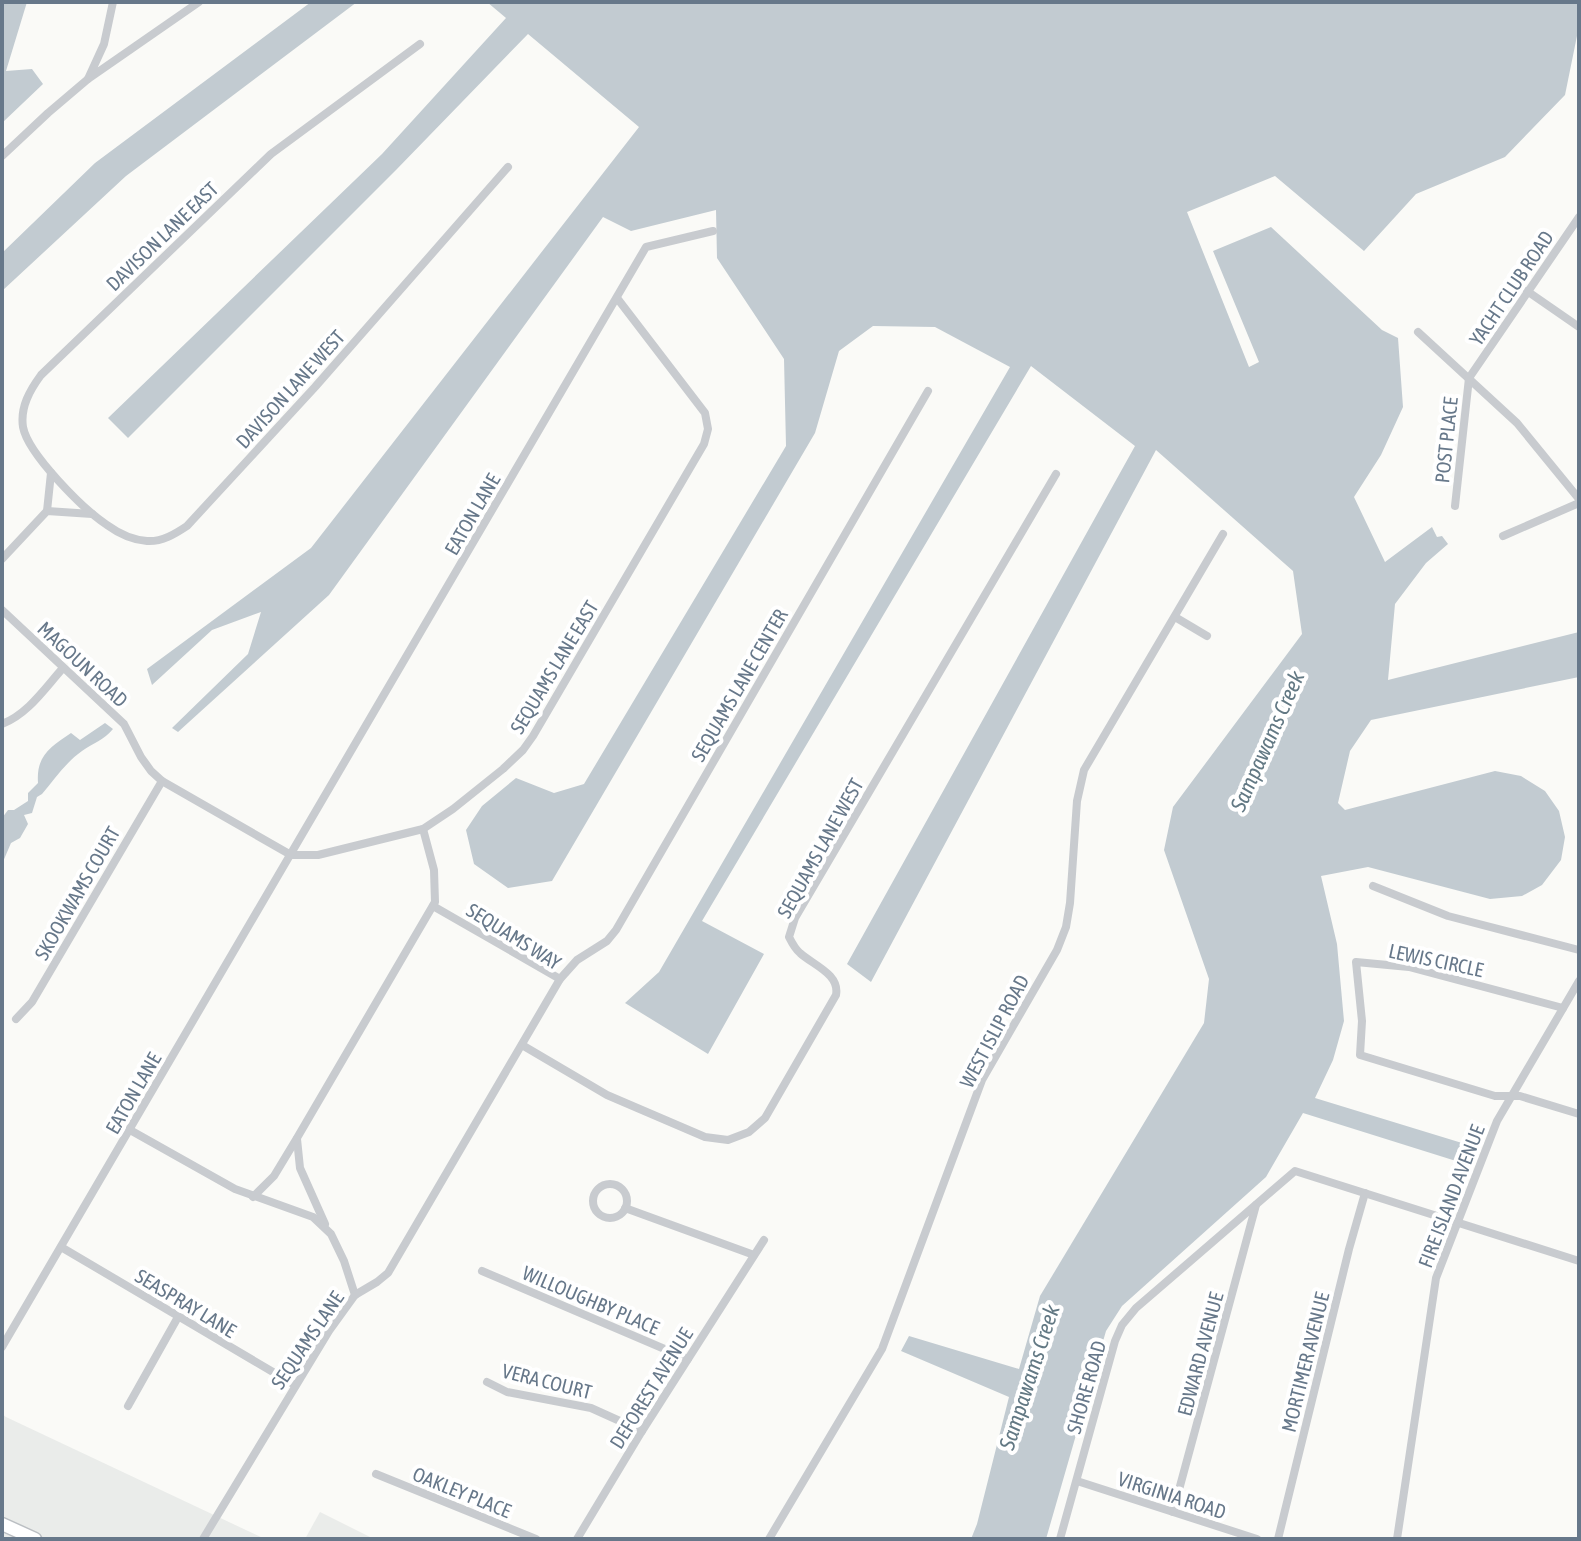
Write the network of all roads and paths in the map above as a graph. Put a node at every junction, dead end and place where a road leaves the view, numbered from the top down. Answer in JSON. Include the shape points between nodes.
{"nodes":[{"id":1,"x":113,"y":2,"type":"edge"},
{"id":2,"x":199,"y":2,"type":"edge"},
{"id":3,"x":420,"y":44,"type":"dead end"},
{"id":4,"x":88,"y":79,"type":"junction"},
{"id":5,"x":2,"y":156,"type":"edge"},
{"id":6,"x":508,"y":167,"type":"dead end"},
{"id":7,"x":1579,"y":217,"type":"edge"},
{"id":8,"x":713,"y":231,"type":"dead end"},
{"id":9,"x":1527,"y":291,"type":"junction"},
{"id":10,"x":617,"y":298,"type":"junction"},
{"id":11,"x":1579,"y":327,"type":"edge"},
{"id":12,"x":1418,"y":332,"type":"dead end"},
{"id":13,"x":1469,"y":378,"type":"junction"},
{"id":14,"x":928,"y":391,"type":"dead end"},
{"id":15,"x":51,"y":473,"type":"junction"},
{"id":16,"x":1056,"y":474,"type":"dead end"},
{"id":17,"x":69,"y":491,"type":"joint"},
{"id":18,"x":1579,"y":501,"type":"edge"},
{"id":19,"x":1455,"y":506,"type":"dead end"},
{"id":20,"x":47,"y":511,"type":"junction"},
{"id":21,"x":92,"y":514,"type":"junction"},
{"id":22,"x":1223,"y":534,"type":"dead end"},
{"id":23,"x":1503,"y":536,"type":"dead end"},
{"id":24,"x":2,"y":559,"type":"edge"},
{"id":25,"x":2,"y":610,"type":"edge"},
{"id":26,"x":1175,"y":617,"type":"junction"},
{"id":27,"x":1207,"y":636,"type":"dead end"},
{"id":28,"x":63,"y":668,"type":"junction"},
{"id":29,"x":2,"y":724,"type":"edge"},
{"id":30,"x":162,"y":781,"type":"junction"},
{"id":31,"x":423,"y":829,"type":"junction"},
{"id":32,"x":291,"y":855,"type":"junction"},
{"id":33,"x":1373,"y":886,"type":"dead end"},
{"id":34,"x":433,"y":906,"type":"junction"},
{"id":35,"x":1579,"y":950,"type":"edge"},
{"id":36,"x":560,"y":979,"type":"junction"},
{"id":37,"x":1579,"y":981,"type":"edge"},
{"id":38,"x":1563,"y":1008,"type":"junction"},
{"id":39,"x":16,"y":1019,"type":"dead end"},
{"id":40,"x":522,"y":1045,"type":"junction"},
{"id":41,"x":1510,"y":1097,"type":"junction"},
{"id":42,"x":1579,"y":1114,"type":"edge"},
{"id":43,"x":130,"y":1130,"type":"junction"},
{"id":44,"x":297,"y":1138,"type":"junction"},
{"id":45,"x":1365,"y":1193,"type":"junction"},
{"id":46,"x":253,"y":1197,"type":"junction"},
{"id":47,"x":1256,"y":1205,"type":"junction"},
{"id":48,"x":625,"y":1208,"type":"junction"},
{"id":49,"x":1458,"y":1222,"type":"junction"},
{"id":50,"x":326,"y":1227,"type":"junction"},
{"id":51,"x":764,"y":1240,"type":"dead end"},
{"id":52,"x":61,"y":1247,"type":"junction"},
{"id":53,"x":754,"y":1255,"type":"junction"},
{"id":54,"x":1579,"y":1261,"type":"edge"},
{"id":55,"x":482,"y":1271,"type":"dead end"},
{"id":56,"x":355,"y":1295,"type":"junction"},
{"id":57,"x":178,"y":1317,"type":"junction"},
{"id":58,"x":2,"y":1347,"type":"edge"},
{"id":59,"x":688,"y":1359,"type":"junction"},
{"id":60,"x":487,"y":1382,"type":"dead end"},
{"id":61,"x":295,"y":1385,"type":"junction"},
{"id":62,"x":128,"y":1406,"type":"dead end"},
{"id":63,"x":642,"y":1431,"type":"junction"},
{"id":64,"x":376,"y":1474,"type":"dead end"},
{"id":65,"x":1077,"y":1481,"type":"junction"},
{"id":66,"x":1173,"y":1512,"type":"junction"},
{"id":67,"x":2,"y":1524,"type":"edge"},
{"id":68,"x":35,"y":1539,"type":"edge"},
{"id":69,"x":203,"y":1539,"type":"edge"},
{"id":70,"x":536,"y":1539,"type":"edge"},
{"id":71,"x":577,"y":1539,"type":"edge"},
{"id":72,"x":769,"y":1539,"type":"edge"},
{"id":73,"x":1060,"y":1539,"type":"edge"},
{"id":74,"x":1257,"y":1539,"type":"edge"},
{"id":75,"x":1278,"y":1539,"type":"edge"},
{"id":76,"x":1397,"y":1539,"type":"edge"}],
"edges":[{"from":1,"to":4,"type":"street","via":[[104,44]]},
{"from":2,"to":4,"type":"street"},
{"from":3,"to":15,"type":"street","name":"DAVISON LANE EAST","via":[[271,154],[41,375],[29,391],[23,427]]},
{"from":4,"to":5,"type":"street"},
{"from":6,"to":21,"type":"street","name":"DAVISON LANE WEST","via":[[187,526],[171,537],[149,541],[127,536]]},
{"from":7,"to":9,"type":"street","name":"YACHT CLUB ROAD"},
{"from":8,"to":10,"type":"street","name":"EATON LANE","via":[[646,247]]},
{"from":9,"to":11,"type":"street"},
{"from":9,"to":13,"type":"street","name":"YACHT CLUB ROAD"},
{"from":10,"to":31,"type":"street","name":"SEQUAMS LANE EAST","via":[[705,413],[704,444],[523,750]]},
{"from":10,"to":32,"type":"street","name":"EATON LANE"},
{"from":12,"to":13,"type":"street"},
{"from":13,"to":18,"type":"street","via":[[1517,423]]},
{"from":13,"to":19,"type":"street","name":"POST PLACE"},
{"from":14,"to":36,"type":"street","name":"SEQUAMS LANE CENTER","via":[[616,930]]},
{"from":15,"to":17,"type":"street","name":"DAVISON LANE EAST"},
{"from":15,"to":20,"type":"street"},
{"from":16,"to":40,"type":"street","name":"SEQUAMS LANE WEST","via":[[795,918],[789,937],[797,951],[833,978],[836,995],[765,1118],[728,1140],[705,1137],[607,1095]]},
{"from":17,"to":21,"type":"street","name":"DAVISON LANE WEST"},
{"from":18,"to":23,"type":"street"},
{"from":20,"to":21,"type":"street"},
{"from":20,"to":24,"type":"street"},
{"from":22,"to":26,"type":"street","name":"WEST ISLIP ROAD"},
{"from":25,"to":28,"type":"street","name":"MAGOUN ROAD"},
{"from":26,"to":27,"type":"street"},
{"from":26,"to":72,"type":"street","name":"WEST ISLIP ROAD","via":[[1084,770],[1066,927],[982,1080],[882,1349]]},
{"from":28,"to":29,"type":"street","via":[[23,712]]},
{"from":28,"to":30,"type":"street","name":"MAGOUN ROAD","via":[[124,724],[141,757]]},
{"from":30,"to":32,"type":"street","name":"MAGOUN ROAD"},
{"from":30,"to":39,"type":"street","name":"SKOOKWAMS COURT","via":[[32,1002]]},
{"from":31,"to":32,"type":"street","via":[[318,855]]},
{"from":31,"to":34,"type":"street","via":[[434,870]]},
{"from":32,"to":43,"type":"street","name":"EATON LANE"},
{"from":33,"to":35,"type":"street","via":[[1448,916]]},
{"from":34,"to":36,"type":"street","name":"SEQUAMS WAY"},
{"from":34,"to":44,"type":"street"},
{"from":36,"to":40,"type":"street","name":"SEQUAMS WAY"},
{"from":37,"to":38,"type":"street","name":"FIRE ISLAND AVENUE"},
{"from":38,"to":41,"type":"street","name":"FIRE ISLAND AVENUE"},
{"from":38,"to":41,"type":"street","name":"LEWIS CIRCLE","via":[[1409,967],[1356,962],[1360,1055]]},
{"from":40,"to":56,"type":"street","name":"SEQUAMS LANE","via":[[388,1273]]},
{"from":41,"to":42,"type":"street"},
{"from":41,"to":49,"type":"street","name":"FIRE ISLAND AVENUE"},
{"from":43,"to":46,"type":"street"},
{"from":43,"to":52,"type":"street","name":"EATON LANE"},
{"from":44,"to":46,"type":"street","via":[[274,1176]]},
{"from":44,"to":50,"type":"street","via":[[300,1168]]},
{"from":45,"to":47,"type":"street","name":"SHORE ROAD","via":[[1295,1171]]},
{"from":45,"to":49,"type":"street"},
{"from":45,"to":75,"type":"street","name":"MORTIMER AVENUE"},
{"from":46,"to":50,"type":"street","via":[[313,1217]]},
{"from":47,"to":65,"type":"street","name":"SHORE ROAD","via":[[1122,1325]]},
{"from":47,"to":66,"type":"street","name":"EDWARD AVENUE"},
{"from":48,"to":48,"type":"street","via":[[617,1216],[601,1215],[593,1197],[599,1187],[610,1184],[626,1197]]},
{"from":48,"to":53,"type":"street"},
{"from":49,"to":54,"type":"street"},
{"from":49,"to":76,"type":"street","name":"FIRE ISLAND AVENUE","via":[[1436,1278]]},
{"from":50,"to":56,"type":"street"},
{"from":51,"to":53,"type":"street","name":"DEFOREST AVENUE"},
{"from":52,"to":57,"type":"street","name":"SEASPRAY LANE"},
{"from":52,"to":58,"type":"street","name":"EATON LANE"},
{"from":53,"to":59,"type":"street","name":"DEFOREST AVENUE"},
{"from":55,"to":59,"type":"street","name":"WILLOUGHBY PLACE"},
{"from":56,"to":61,"type":"street","name":"SEQUAMS LANE"},
{"from":57,"to":61,"type":"street","name":"SEASPRAY LANE"},
{"from":57,"to":62,"type":"street"},
{"from":59,"to":63,"type":"street","name":"DEFOREST AVENUE"},
{"from":60,"to":63,"type":"street","name":"VERA COURT","via":[[507,1392],[591,1408]]},
{"from":61,"to":69,"type":"street","name":"SEQUAMS LANE"},
{"from":63,"to":71,"type":"street","name":"DEFOREST AVENUE"},
{"from":64,"to":70,"type":"street","name":"OAKLEY PLACE"},
{"from":65,"to":66,"type":"street","name":"VIRGINIA ROAD"},
{"from":65,"to":73,"type":"street","name":"SHORE ROAD"},
{"from":66,"to":74,"type":"street","name":"VIRGINIA ROAD","via":[[1217,1531]]},
{"from":67,"to":68,"type":"main road"}]}
